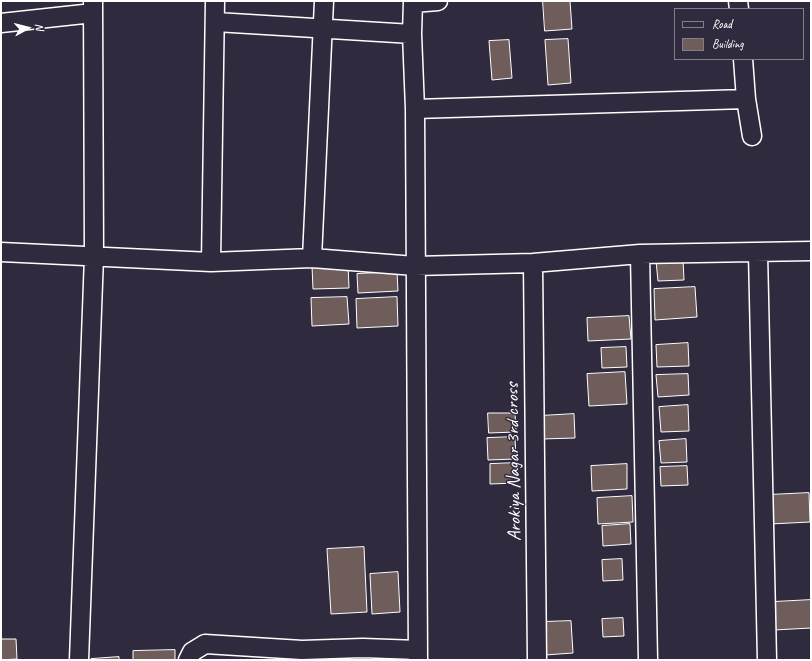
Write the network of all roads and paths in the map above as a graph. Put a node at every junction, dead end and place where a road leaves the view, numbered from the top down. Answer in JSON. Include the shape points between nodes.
{"nodes":[{"id":1,"x":215,"y":1,"type":"edge"},
{"id":2,"x":324,"y":1,"type":"edge"},
{"id":3,"x":438,"y":1,"type":"edge"},
{"id":4,"x":413,"y":2,"type":"edge"},
{"id":5,"x":93,"y":7,"type":"edge"},
{"id":6,"x":216,"y":22,"type":"junction"},
{"id":7,"x":1,"y":23,"type":"edge"},
{"id":8,"x":323,"y":28,"type":"junction"},
{"id":9,"x":412,"y":34,"type":"junction"},
{"id":10,"x":743,"y":60,"type":"edge"},
{"id":11,"x":746,"y":99,"type":"junction"},
{"id":12,"x":415,"y":109,"type":"junction"},
{"id":13,"x":752,"y":136,"type":"dead end"},
{"id":14,"x":1,"y":252,"type":"edge"},
{"id":15,"x":811,"y":252,"type":"edge"},
{"id":16,"x":758,"y":253,"type":"junction"},
{"id":17,"x":640,"y":254,"type":"junction"},
{"id":18,"x":94,"y":256,"type":"junction"},
{"id":19,"x":312,"y":258,"type":"junction"},
{"id":20,"x":211,"y":262,"type":"junction"},
{"id":21,"x":533,"y":263,"type":"junction"},
{"id":22,"x":415,"y":266,"type":"junction"},
{"id":23,"x":302,"y":655,"type":"edge"},
{"id":24,"x":418,"y":655,"type":"edge"},
{"id":25,"x":79,"y":660,"type":"edge"},
{"id":26,"x":188,"y":660,"type":"edge"},
{"id":27,"x":538,"y":660,"type":"edge"},
{"id":28,"x":648,"y":660,"type":"edge"},
{"id":29,"x":766,"y":660,"type":"edge"}],
"edges":[{"from":1,"to":6,"type":"street"},
{"from":2,"to":8,"type":"street"},
{"from":3,"to":4,"type":"street"},
{"from":4,"to":9,"type":"street"},
{"from":5,"to":7,"type":"street"},
{"from":5,"to":18,"type":"street"},
{"from":6,"to":8,"type":"street"},
{"from":6,"to":20,"type":"street"},
{"from":8,"to":9,"type":"street"},
{"from":8,"to":19,"type":"street"},
{"from":9,"to":12,"type":"street"},
{"from":10,"to":11,"type":"street"},
{"from":11,"to":12,"type":"street"},
{"from":11,"to":13,"type":"street"},
{"from":12,"to":22,"type":"street"},
{"from":14,"to":18,"type":"street"},
{"from":15,"to":16,"type":"street"},
{"from":16,"to":17,"type":"street"},
{"from":16,"to":29,"type":"street"},
{"from":17,"to":21,"type":"street"},
{"from":17,"to":28,"type":"street"},
{"from":18,"to":20,"type":"street"},
{"from":18,"to":25,"type":"street"},
{"from":19,"to":20,"type":"street"},
{"from":19,"to":22,"type":"street"},
{"from":21,"to":22,"type":"street"},
{"from":21,"to":27,"type":"street","name":"Arokiya Nagar 3rd cross"},
{"from":22,"to":24,"type":"street"},
{"from":23,"to":24,"type":"street","via":[[363,648]]},
{"from":23,"to":26,"type":"street","via":[[205,644],[192,652]]}]}
